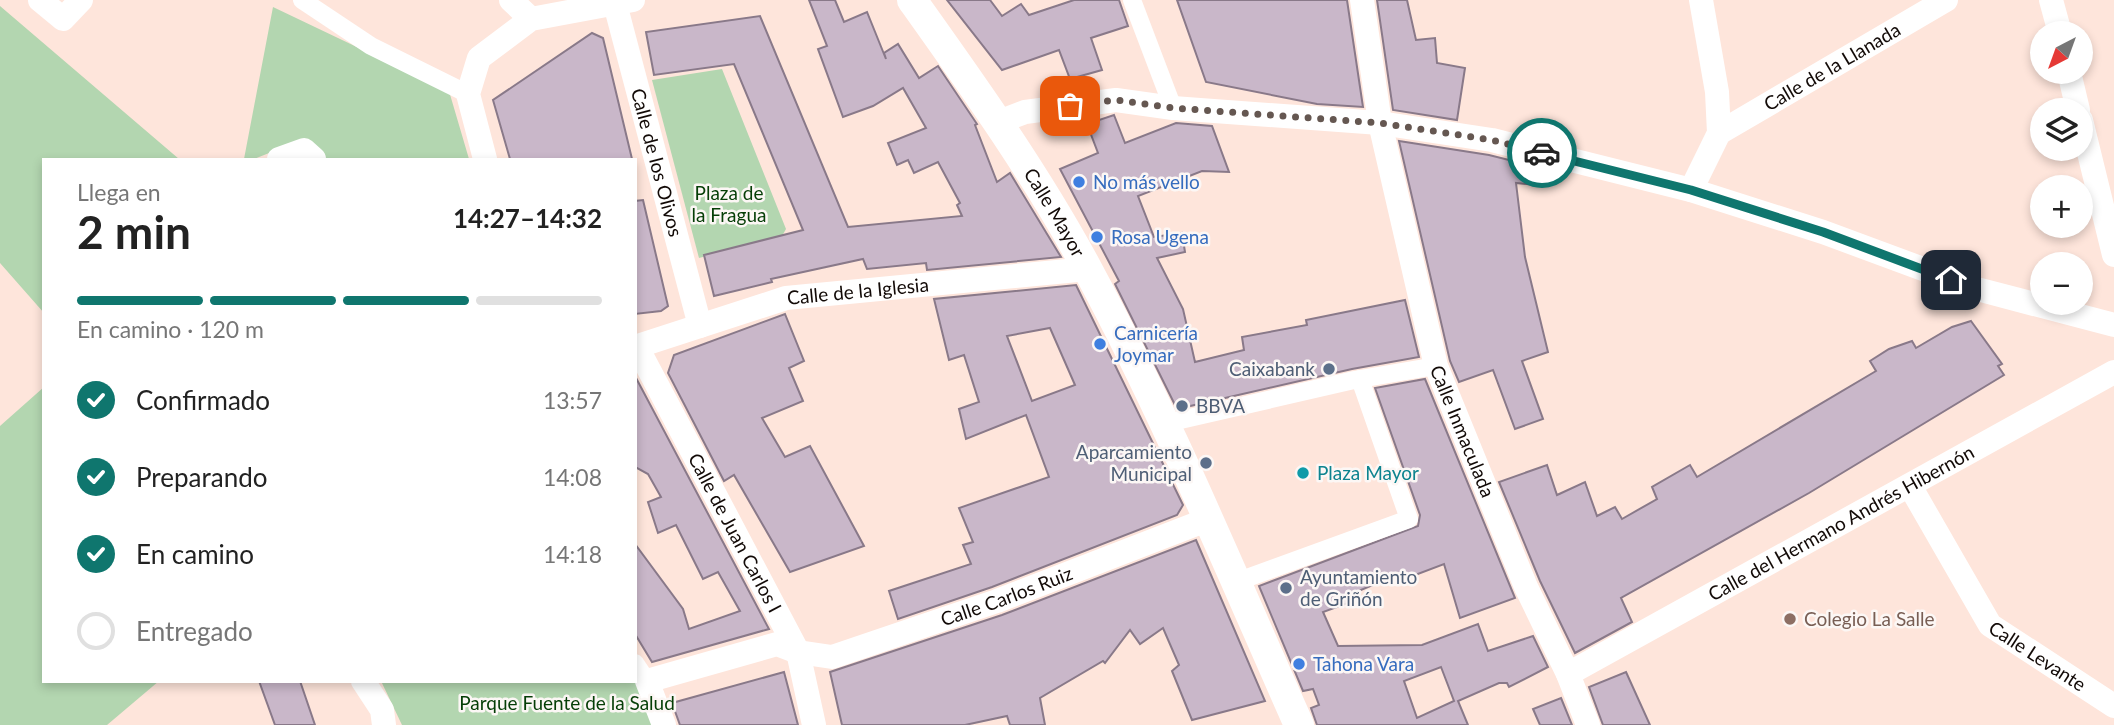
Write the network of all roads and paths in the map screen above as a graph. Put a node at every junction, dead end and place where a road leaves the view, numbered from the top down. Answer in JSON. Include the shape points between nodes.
{"nodes":[{"id":1,"x":40,"y":0,"type":"edge"},
{"id":2,"x":80,"y":0,"type":"edge"},
{"id":3,"x":302,"y":0,"type":"edge"},
{"id":4,"x":511,"y":0,"type":"edge"},
{"id":5,"x":912,"y":0,"type":"edge"},
{"id":6,"x":1132,"y":0,"type":"edge"},
{"id":7,"x":1362,"y":0,"type":"edge"},
{"id":8,"x":1701,"y":0,"type":"edge"},
{"id":9,"x":2051,"y":0,"type":"edge"},
{"id":10,"x":621,"y":1,"type":"edge"},
{"id":11,"x":1939,"y":2,"type":"edge"},
{"id":12,"x":531,"y":19,"type":"junction"},
{"id":13,"x":2057,"y":21,"type":"edge"},
{"id":14,"x":468,"y":94,"type":"junction"},
{"id":15,"x":1173,"y":108,"type":"junction"},
{"id":16,"x":999,"y":122,"type":"junction"},
{"id":17,"x":1380,"y":123,"type":"junction"},
{"id":18,"x":1719,"y":133,"type":"junction"},
{"id":19,"x":282,"y":158,"type":"edge"},
{"id":20,"x":313,"y":158,"type":"edge"},
{"id":21,"x":485,"y":158,"type":"edge"},
{"id":22,"x":2091,"y":161,"type":"edge"},
{"id":23,"x":1691,"y":190,"type":"junction"},
{"id":24,"x":2114,"y":255,"type":"edge"},
{"id":25,"x":1088,"y":269,"type":"junction"},
{"id":26,"x":2114,"y":325,"type":"edge"},
{"id":27,"x":700,"y":326,"type":"junction"},
{"id":28,"x":637,"y":347,"type":"edge"},
{"id":29,"x":637,"y":349,"type":"edge"},
{"id":30,"x":1436,"y":366,"type":"junction"},
{"id":31,"x":2114,"y":372,"type":"edge"},
{"id":32,"x":1360,"y":379,"type":"junction"},
{"id":33,"x":1166,"y":432,"type":"junction"},
{"id":34,"x":1910,"y":485,"type":"junction"},
{"id":35,"x":1209,"y":519,"type":"junction"},
{"id":36,"x":1237,"y":584,"type":"junction"},
{"id":37,"x":798,"y":652,"type":"junction"},
{"id":38,"x":641,"y":672,"type":"edge"},
{"id":39,"x":1568,"y":674,"type":"junction"},
{"id":40,"x":364,"y":683,"type":"edge"},
{"id":41,"x":2114,"y":706,"type":"edge"},
{"id":42,"x":384,"y":725,"type":"edge"},
{"id":43,"x":664,"y":725,"type":"edge"},
{"id":44,"x":814,"y":725,"type":"edge"},
{"id":45,"x":1299,"y":725,"type":"edge"},
{"id":46,"x":1588,"y":725,"type":"edge"}],
"edges":[{"from":1,"to":2,"type":"street","via":[[63,19]]},
{"from":3,"to":14,"type":"street","via":[[371,46]]},
{"from":4,"to":12,"type":"street"},
{"from":5,"to":16,"type":"street","name":"Calle Mayor"},
{"from":6,"to":15,"type":"street"},
{"from":7,"to":17,"type":"street","name":"Calle Inmaculada"},
{"from":8,"to":18,"type":"street","via":[[1717,92]]},
{"from":9,"to":13,"type":"street"},
{"from":10,"to":12,"type":"street"},
{"from":10,"to":27,"type":"street","name":"Calle de los Olivos"},
{"from":11,"to":18,"type":"street","name":"Calle de la Llanada"},
{"from":12,"to":14,"type":"street","via":[[480,58]]},
{"from":14,"to":21,"type":"street"},
{"from":15,"to":16,"type":"street","via":[[1116,100],[1025,112]]},
{"from":15,"to":17,"type":"street"},
{"from":16,"to":25,"type":"street","name":"Calle Mayor"},
{"from":17,"to":23,"type":"street","via":[[1492,140]]},
{"from":17,"to":30,"type":"street","name":"Calle Inmaculada"},
{"from":18,"to":23,"type":"street"},
{"from":19,"to":20,"type":"street","via":[[304,150]]},
{"from":22,"to":24,"type":"street"},
{"from":23,"to":26,"type":"street","via":[[1977,289]]},
{"from":25,"to":27,"type":"street","name":"Calle de la Iglesia","via":[[786,298]]},
{"from":25,"to":33,"type":"street","name":"Calle Mayor"},
{"from":27,"to":28,"type":"street","name":"Calle de la Iglesia"},
{"from":29,"to":37,"type":"street","name":"Calle de Juan Carlos I"},
{"from":30,"to":32,"type":"street"},
{"from":30,"to":39,"type":"street","name":"Calle Inmaculada","via":[[1526,587]]},
{"from":31,"to":34,"type":"street","name":"Calle del Hermano Andrés Hibernón"},
{"from":32,"to":33,"type":"street"},
{"from":32,"to":36,"type":"street","via":[[1409,519]]},
{"from":33,"to":35,"type":"street","name":"Calle Mayor"},
{"from":34,"to":39,"type":"street","name":"Calle del Hermano Andrés Hibernón"},
{"from":34,"to":41,"type":"street","name":"Calle Levante","via":[[1990,625]]},
{"from":35,"to":36,"type":"street","name":"Calle Mayor"},
{"from":35,"to":37,"type":"street","name":"Calle Carlos Ruiz","via":[[997,601],[832,657]]},
{"from":36,"to":45,"type":"street"},
{"from":37,"to":38,"type":"street","name":"Calle Carlos Ruiz","via":[[777,644]]},
{"from":37,"to":44,"type":"street","name":"Calle de Juan Carlos I"},
{"from":38,"to":43,"type":"street"},
{"from":39,"to":46,"type":"street","name":"Calle Inmaculada"},
{"from":40,"to":42,"type":"street","via":[[382,710]]}]}
